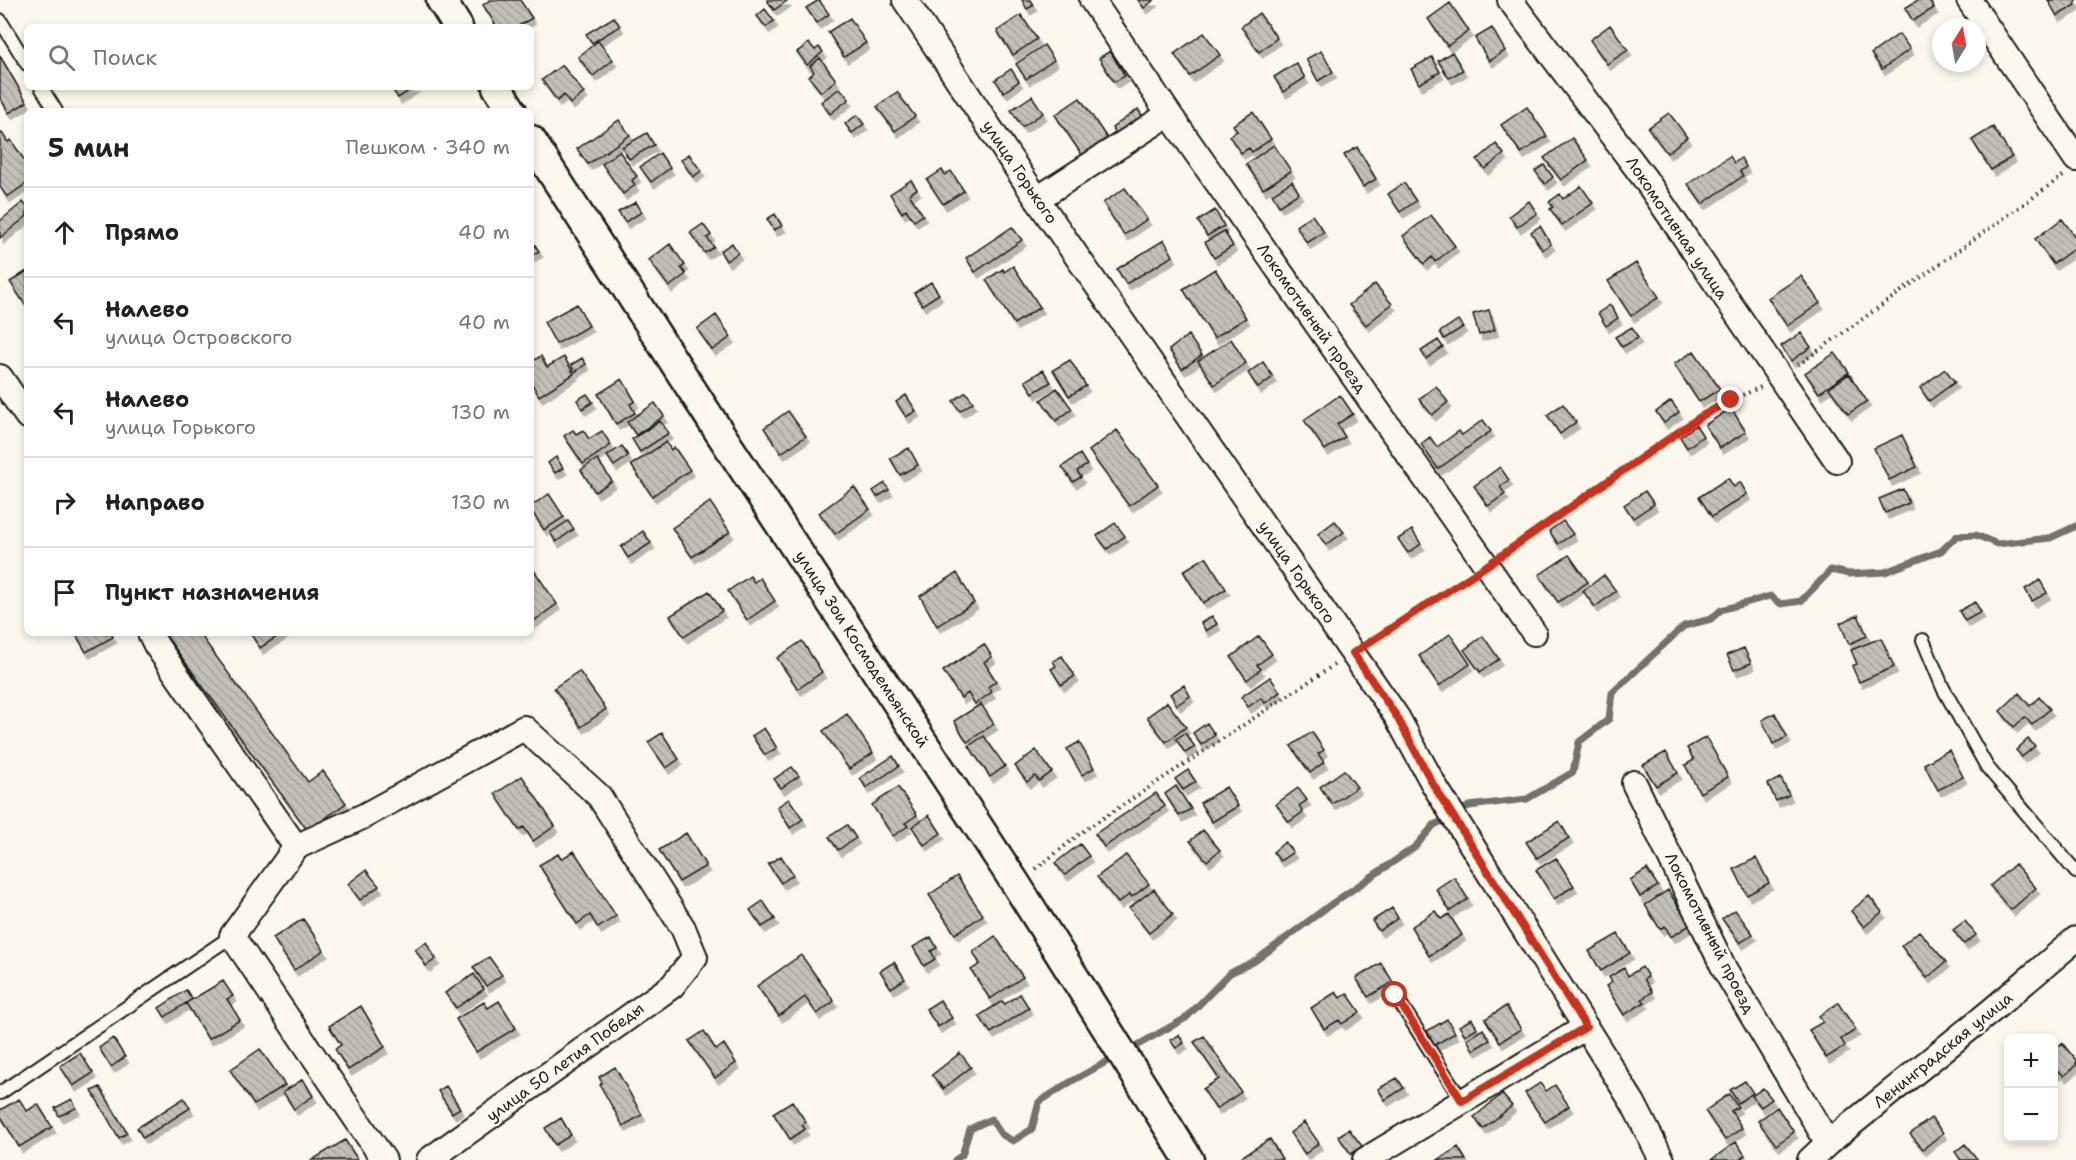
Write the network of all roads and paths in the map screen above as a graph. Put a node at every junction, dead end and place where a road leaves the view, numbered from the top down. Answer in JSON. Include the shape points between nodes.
{"nodes":[{"id":1,"x":441,"y":0,"type":"edge"},
{"id":2,"x":905,"y":0,"type":"edge"},
{"id":3,"x":1092,"y":0,"type":"edge"},
{"id":4,"x":1510,"y":0,"type":"edge"},
{"id":5,"x":1969,"y":0,"type":"edge"},
{"id":6,"x":0,"y":20,"type":"edge"},
{"id":7,"x":456,"y":24,"type":"edge"},
{"id":8,"x":24,"y":59,"type":"edge"},
{"id":9,"x":43,"y":90,"type":"edge"},
{"id":10,"x":499,"y":90,"type":"edge"},
{"id":11,"x":54,"y":108,"type":"edge"},
{"id":12,"x":510,"y":108,"type":"edge"},
{"id":13,"x":1169,"y":114,"type":"junction"},
{"id":14,"x":534,"y":145,"type":"edge"},
{"id":15,"x":2071,"y":166,"type":"edge"},
{"id":16,"x":1037,"y":199,"type":"junction"},
{"id":17,"x":0,"y":377,"type":"edge"},
{"id":18,"x":1779,"y":379,"type":"junction"},
{"id":19,"x":24,"y":412,"type":"edge"},
{"id":20,"x":1837,"y":461,"type":"dead end"},
{"id":21,"x":1486,"y":566,"type":"junction"},
{"id":22,"x":1534,"y":633,"type":"dead end"},
{"id":23,"x":152,"y":636,"type":"edge"},
{"id":24,"x":1923,"y":640,"type":"dead end"},
{"id":25,"x":1353,"y":653,"type":"junction"},
{"id":26,"x":1635,"y":783,"type":"dead end"},
{"id":27,"x":296,"y":847,"type":"junction"},
{"id":28,"x":2076,"y":872,"type":"edge"},
{"id":29,"x":1016,"y":884,"type":"junction"},
{"id":30,"x":232,"y":936,"type":"junction"},
{"id":31,"x":2076,"y":939,"type":"edge"},
{"id":32,"x":1395,"y":995,"type":"dead end"},
{"id":33,"x":1586,"y":1027,"type":"junction"},
{"id":34,"x":0,"y":1093,"type":"edge"},
{"id":35,"x":1462,"y":1101,"type":"junction"},
{"id":36,"x":1828,"y":1143,"type":"junction"},
{"id":37,"x":384,"y":1160,"type":"edge"},
{"id":38,"x":429,"y":1160,"type":"edge"},
{"id":39,"x":1190,"y":1160,"type":"edge"},
{"id":40,"x":1365,"y":1160,"type":"edge"},
{"id":41,"x":1662,"y":1160,"type":"edge"},
{"id":42,"x":1810,"y":1160,"type":"edge"}],
"edges":[{"from":1,"to":7,"type":"street"},
{"from":2,"to":16,"type":"street","name":"улица Горького"},
{"from":3,"to":13,"type":"street","name":"Локомотивный проезд"},
{"from":4,"to":18,"type":"street","name":"Локомотивная улица","via":[[1645,179]]},
{"from":5,"to":15,"type":"street"},
{"from":6,"to":8,"type":"lane"},
{"from":9,"to":11,"type":"lane"},
{"from":10,"to":12,"type":"street"},
{"from":13,"to":16,"type":"street"},
{"from":13,"to":21,"type":"street","name":"Локомотивный проезд"},
{"from":14,"to":29,"type":"street","name":"улица Зои Космодемьянской"},
{"from":15,"to":18,"type":"path"},
{"from":16,"to":25,"type":"street","name":"улица Горького"},
{"from":17,"to":19,"type":"street"},
{"from":18,"to":20,"type":"street","name":"Локомотивная улица"},
{"from":18,"to":21,"type":"path","via":[[1700,417]]},
{"from":21,"to":22,"type":"street","name":"Локомотивный проезд"},
{"from":21,"to":25,"type":"path"},
{"from":23,"to":27,"type":"street"},
{"from":24,"to":28,"type":"lane","via":[[1943,688],[1987,767]]},
{"from":25,"to":29,"type":"path","via":[[1082,832]]},
{"from":25,"to":33,"type":"street","name":"улица Горького","via":[[1397,717],[1434,786]]},
{"from":26,"to":36,"type":"street","name":"Локомотивный проезд","via":[[1725,970]]},
{"from":27,"to":30,"type":"street"},
{"from":27,"to":38,"type":"street","name":"улица 50 летия Победы","via":[[364,816],[524,728],[598,796],[683,928],[695,957],[672,986]]},
{"from":29,"to":39,"type":"street","name":"улица Зои Космодемьянской"},
{"from":30,"to":34,"type":"lane"},
{"from":30,"to":37,"type":"street"},
{"from":31,"to":36,"type":"street","name":"Ленинградская улица"},
{"from":32,"to":35,"type":"lane"},
{"from":33,"to":35,"type":"street"},
{"from":33,"to":41,"type":"street","name":"улица Горького","via":[[1633,1103]]},
{"from":35,"to":40,"type":"street"},
{"from":36,"to":42,"type":"street","name":"Ленинградская улица"}]}
